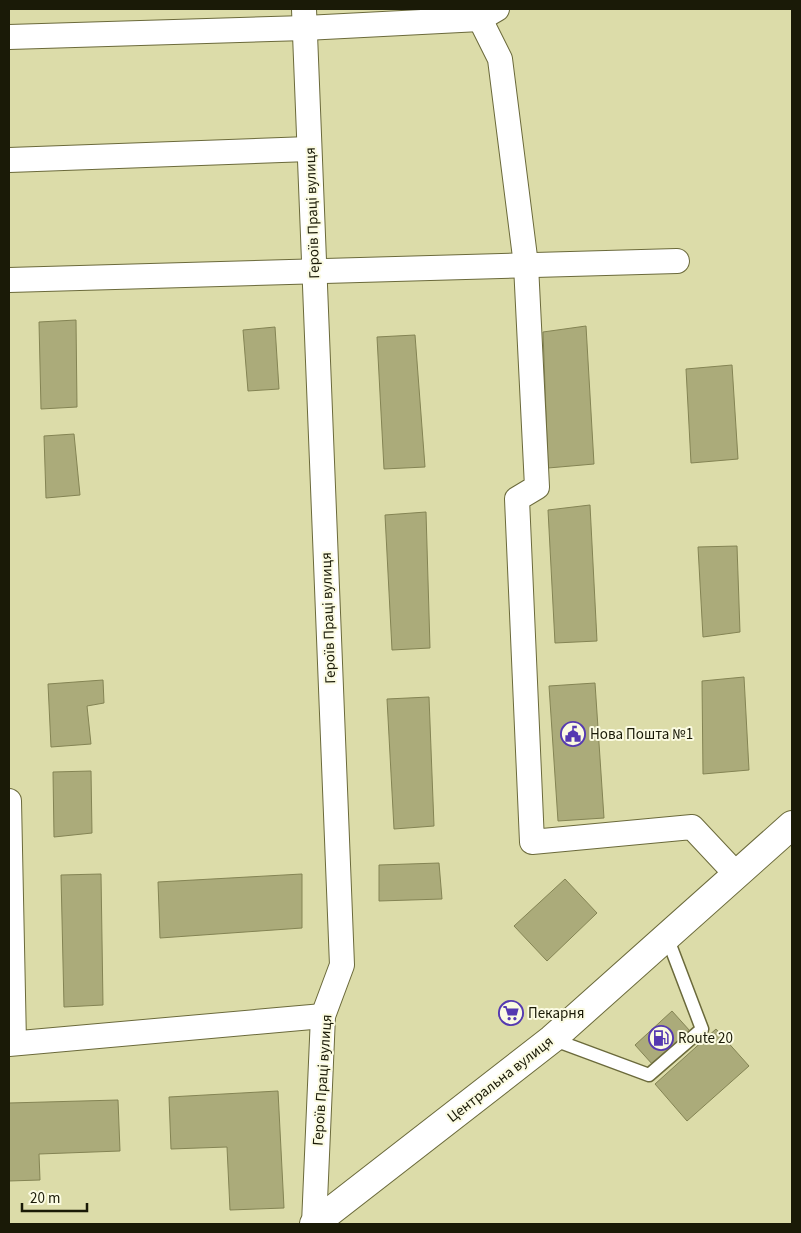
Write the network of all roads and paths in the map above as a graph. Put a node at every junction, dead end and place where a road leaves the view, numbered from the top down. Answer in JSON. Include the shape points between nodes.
{"nodes":[{"id":1,"x":488,"y":14,"type":"edge"},
{"id":2,"x":305,"y":18,"type":"edge"},
{"id":3,"x":9,"y":37,"type":"edge"},
{"id":4,"x":310,"y":149,"type":"junction"},
{"id":5,"x":9,"y":160,"type":"edge"},
{"id":6,"x":677,"y":261,"type":"dead end"},
{"id":7,"x":526,"y":265,"type":"junction"},
{"id":8,"x":314,"y":271,"type":"junction"},
{"id":9,"x":9,"y":280,"type":"edge"},
{"id":10,"x":9,"y":801,"type":"edge"},
{"id":11,"x":792,"y":825,"type":"edge"},
{"id":12,"x":736,"y":875,"type":"junction"},
{"id":13,"x":667,"y":937,"type":"junction"},
{"id":14,"x":323,"y":1016,"type":"junction"},
{"id":15,"x":552,"y":1039,"type":"junction"},
{"id":16,"x":12,"y":1044,"type":"edge"},
{"id":17,"x":314,"y":1224,"type":"edge"}],
"edges":[{"from":1,"to":2,"type":"street"},
{"from":1,"to":7,"type":"street","via":[[500,59]]},
{"from":2,"to":3,"type":"street"},
{"from":2,"to":4,"type":"street","name":"Героїв Праці вулиця"},
{"from":4,"to":5,"type":"street"},
{"from":4,"to":8,"type":"street","name":"Героїв Праці вулиця"},
{"from":6,"to":7,"type":"street"},
{"from":7,"to":8,"type":"street"},
{"from":7,"to":12,"type":"street","via":[[537,487],[517,499],[532,842],[692,827]]},
{"from":8,"to":9,"type":"street"},
{"from":8,"to":14,"type":"street","name":"Героїв Праці вулиця","via":[[342,966]]},
{"from":10,"to":16,"type":"street"},
{"from":11,"to":12,"type":"main road","name":"Центральна вулиця"},
{"from":12,"to":13,"type":"main road","name":"Центральна вулиця"},
{"from":13,"to":15,"type":"main road","name":"Центральна вулиця"},
{"from":13,"to":15,"type":"lane","via":[[702,1029],[649,1075]]},
{"from":14,"to":16,"type":"street"},
{"from":14,"to":17,"type":"street","name":"Героїв Праці вулиця"},
{"from":15,"to":17,"type":"main road","name":"Центральна вулиця"}]}
